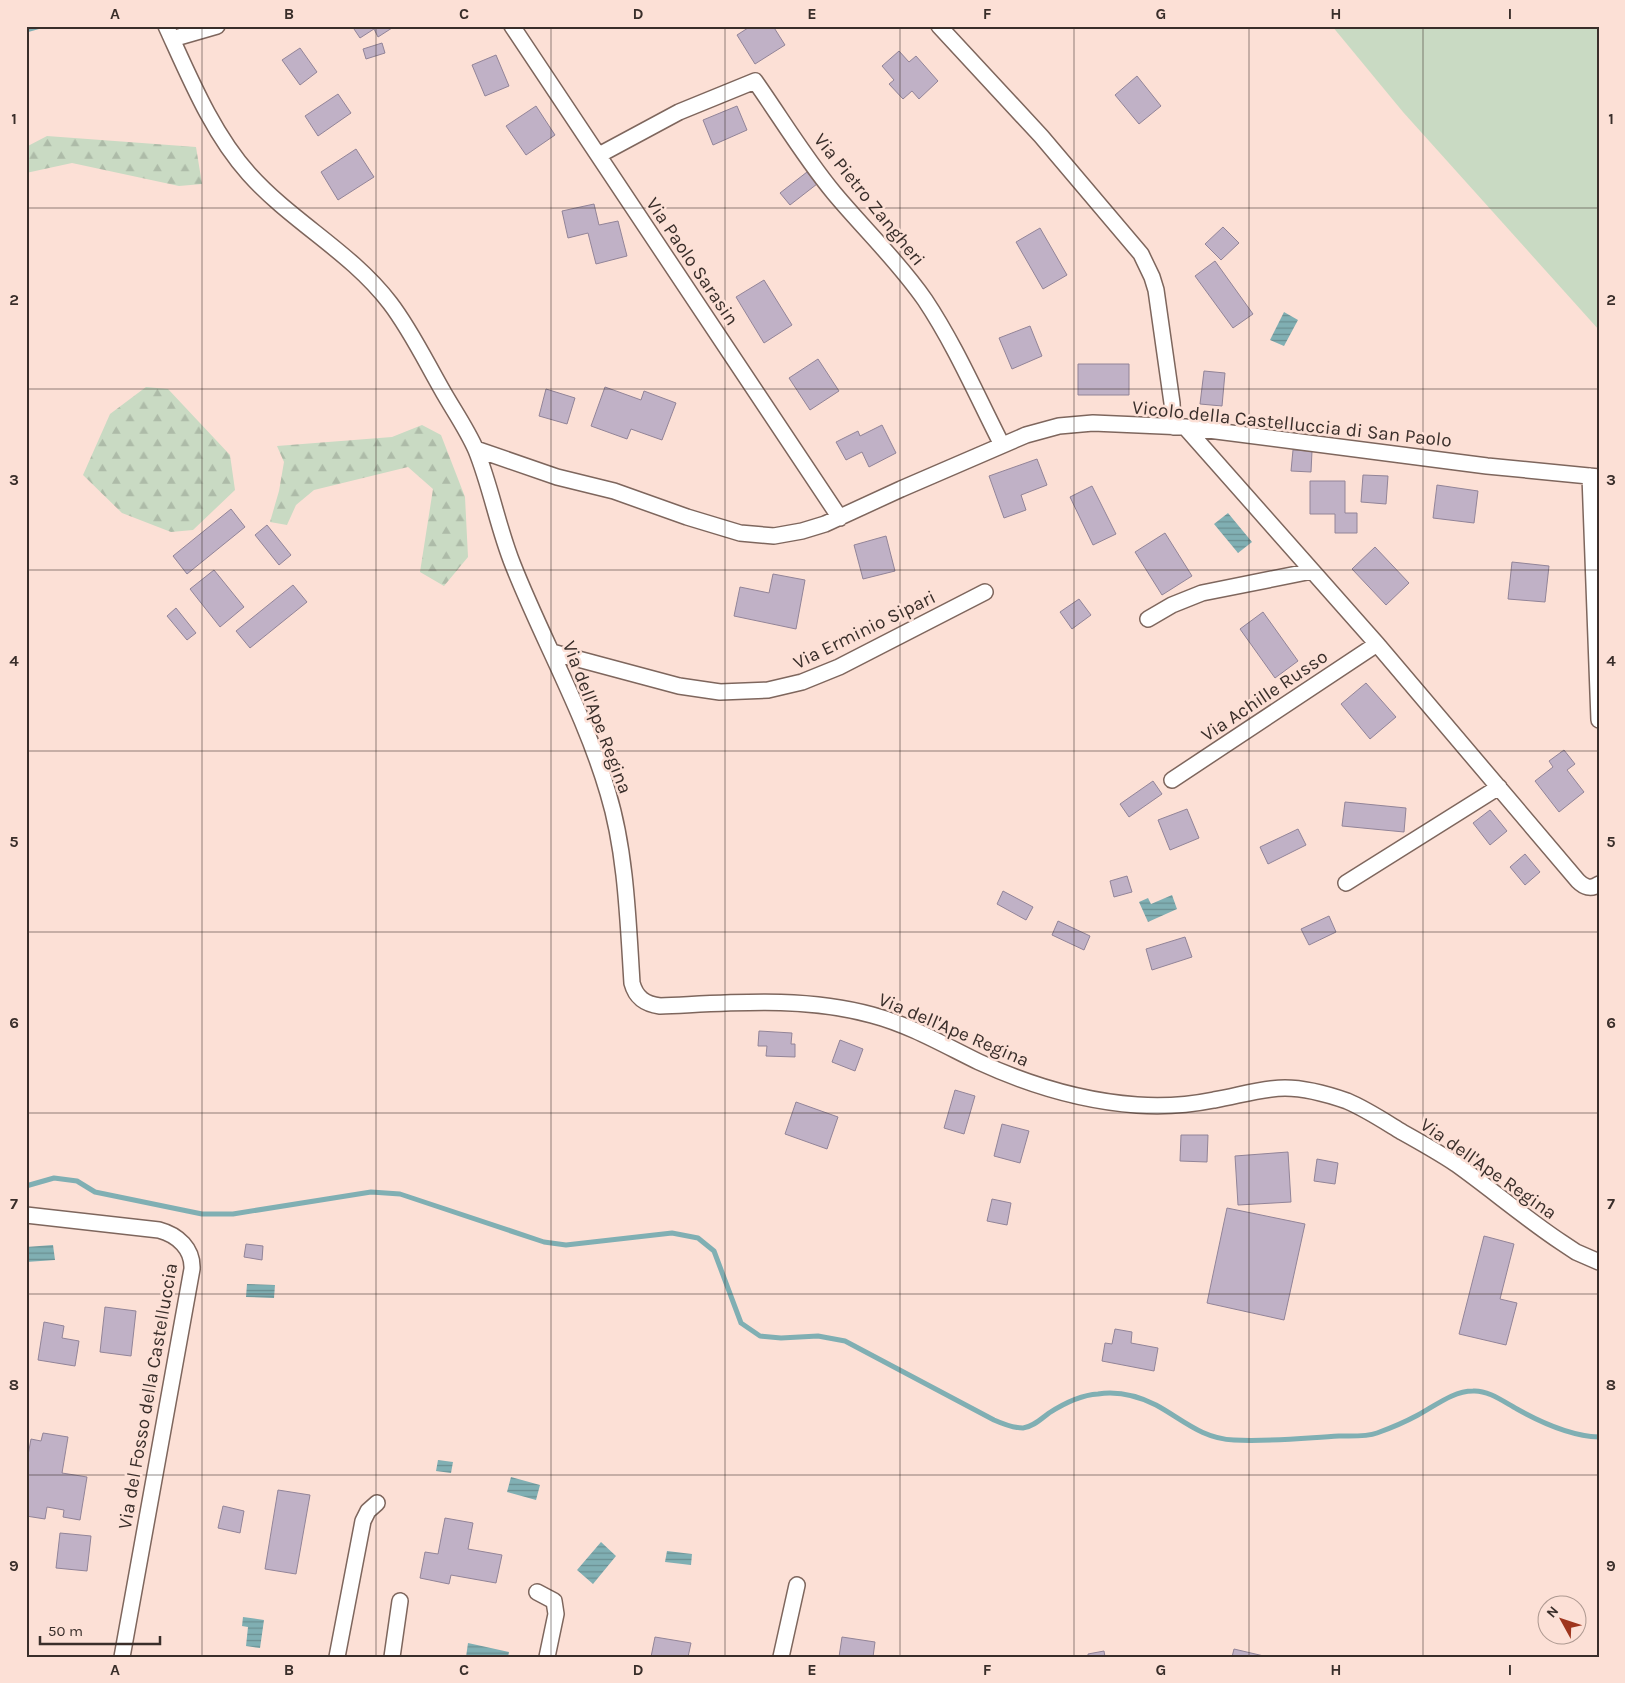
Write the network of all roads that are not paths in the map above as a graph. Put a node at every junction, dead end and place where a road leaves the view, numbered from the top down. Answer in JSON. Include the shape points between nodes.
{"nodes":[{"id":1,"x":217,"y":26,"type":"edge"},
{"id":2,"x":512,"y":26,"type":"edge"},
{"id":3,"x":939,"y":26,"type":"edge"},
{"id":4,"x":169,"y":33,"type":"edge"},
{"id":5,"x":599,"y":155,"type":"junction"},
{"id":6,"x":1179,"y":427,"type":"junction"},
{"id":7,"x":1002,"y":445,"type":"junction"},
{"id":8,"x":476,"y":450,"type":"junction"},
{"id":9,"x":1594,"y":476,"type":"edge"},
{"id":10,"x":840,"y":518,"type":"junction"},
{"id":11,"x":1312,"y":571,"type":"junction"},
{"id":12,"x":985,"y":592,"type":"dead end"},
{"id":13,"x":1148,"y":619,"type":"dead end"},
{"id":14,"x":1377,"y":644,"type":"junction"},
{"id":15,"x":552,"y":652,"type":"junction"},
{"id":16,"x":1599,"y":720,"type":"edge"},
{"id":17,"x":1172,"y":780,"type":"dead end"},
{"id":18,"x":1499,"y":787,"type":"junction"},
{"id":19,"x":1346,"y":883,"type":"dead end"},
{"id":20,"x":1599,"y":884,"type":"edge"},
{"id":21,"x":26,"y":1215,"type":"edge"},
{"id":22,"x":1599,"y":1262,"type":"edge"},
{"id":23,"x":377,"y":1503,"type":"dead end"},
{"id":24,"x":797,"y":1585,"type":"dead end"},
{"id":25,"x":537,"y":1592,"type":"dead end"},
{"id":26,"x":400,"y":1601,"type":"dead end"},
{"id":27,"x":122,"y":1657,"type":"edge"},
{"id":28,"x":337,"y":1657,"type":"edge"},
{"id":29,"x":392,"y":1657,"type":"edge"},
{"id":30,"x":547,"y":1657,"type":"edge"},
{"id":31,"x":781,"y":1657,"type":"edge"}],
"edges":[{"from":1,"to":4,"type":"street"},
{"from":2,"to":5,"type":"street","name":"Via Paolo Sarasin"},
{"from":3,"to":6,"type":"street","via":[[1041,136],[1144,259],[1156,290],[1172,403]]},
{"from":4,"to":8,"type":"street","name":"Via dell'Ape Regina","via":[[232,154],[266,192],[347,258],[381,291],[418,346]]},
{"from":5,"to":7,"type":"street","name":"Via Pietro Zangheri","via":[[679,112],[755,81],[833,192],[884,248],[924,299],[950,342]]},
{"from":5,"to":10,"type":"street","name":"Via Paolo Sarasin"},
{"from":6,"to":7,"type":"street","name":"Vicolo della Castelluccia di San Paolo","via":[[1112,423],[1071,425],[1037,431]]},
{"from":6,"to":9,"type":"street","name":"Vicolo della Castelluccia di San Paolo","via":[[1487,466]]},
{"from":6,"to":11,"type":"street"},
{"from":7,"to":10,"type":"street","name":"Vicolo della Castelluccia di San Paolo"},
{"from":8,"to":10,"type":"street","name":"Vicolo della Castelluccia di San Paolo","via":[[748,534],[774,536],[794,533]]},
{"from":8,"to":15,"type":"street","name":"Via dell'Ape Regina","via":[[513,564]]},
{"from":9,"to":16,"type":"street"},
{"from":11,"to":13,"type":"street","via":[[1202,593]]},
{"from":11,"to":14,"type":"street"},
{"from":12,"to":15,"type":"street","name":"Via Erminio Sipari","via":[[839,667],[802,682],[768,690],[720,692],[679,686]]},
{"from":14,"to":17,"type":"street","name":"Via Achille Russo"},
{"from":14,"to":18,"type":"street"},
{"from":15,"to":22,"type":"street","name":"Via dell'Ape Regina","via":[[608,793],[623,872],[632,983],[637,996],[643,1001],[660,1006],[796,1002],[871,1014],[901,1024],[1021,1080],[1117,1103],[1156,1106],[1196,1103],[1279,1088],[1319,1092],[1359,1107],[1454,1163],[1561,1242]]},
{"from":18,"to":19,"type":"street"},
{"from":18,"to":20,"type":"street","via":[[1583,886]]},
{"from":21,"to":27,"type":"street","name":"Via del Fosso della Castelluccia","via":[[159,1230],[176,1238],[188,1250],[192,1260]]},
{"from":23,"to":28,"type":"street","via":[[363,1521]]},
{"from":24,"to":31,"type":"street"},
{"from":25,"to":30,"type":"street","via":[[554,1601],[556,1608]]},
{"from":26,"to":29,"type":"street"}]}
